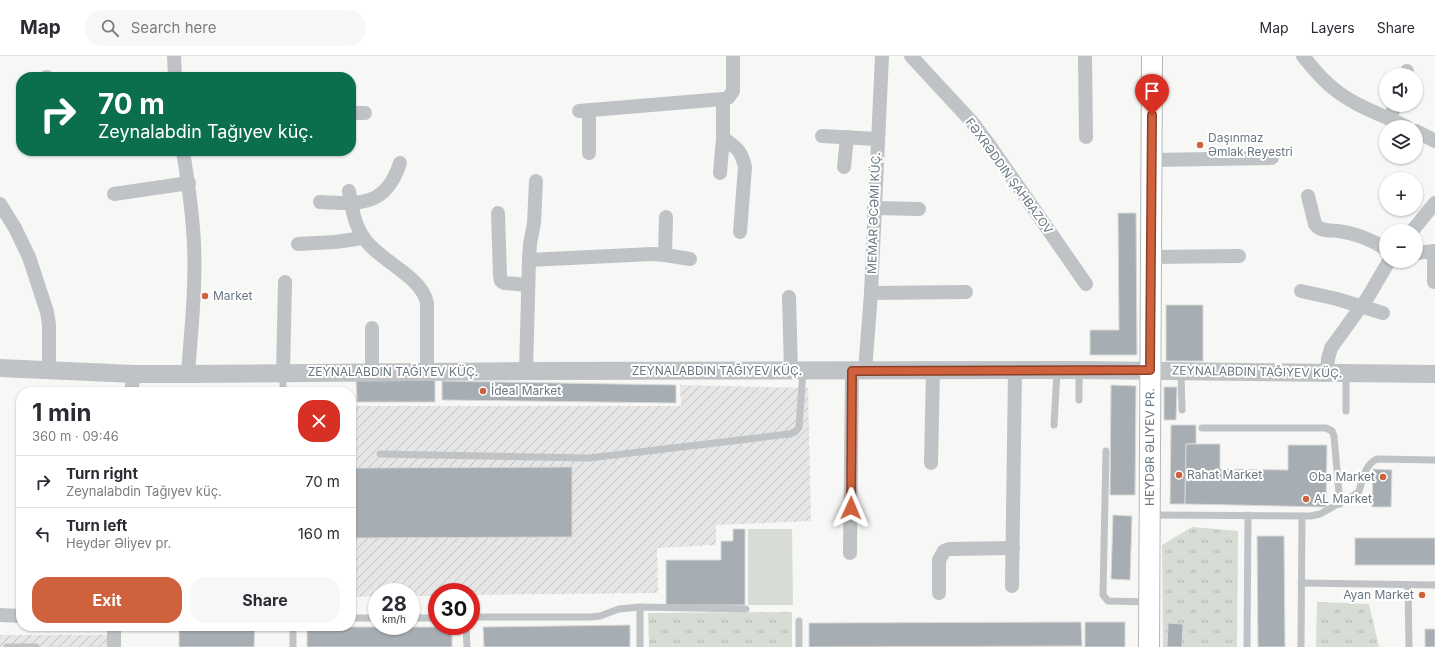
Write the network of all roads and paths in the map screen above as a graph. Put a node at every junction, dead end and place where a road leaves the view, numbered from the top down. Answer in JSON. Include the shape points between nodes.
{"nodes":[{"id":1,"x":174,"y":56,"type":"edge"},
{"id":2,"x":733,"y":56,"type":"edge"},
{"id":3,"x":882,"y":56,"type":"edge"},
{"id":4,"x":910,"y":56,"type":"edge"},
{"id":5,"x":1085,"y":56,"type":"edge"},
{"id":6,"x":1152,"y":56,"type":"edge"},
{"id":7,"x":1303,"y":56,"type":"edge"},
{"id":8,"x":175,"y":72,"type":"edge"},
{"id":9,"x":723,"y":99,"type":"junction"},
{"id":10,"x":1392,"y":112,"type":"edge"},
{"id":11,"x":1390,"y":119,"type":"joint"},
{"id":12,"x":1423,"y":135,"type":"edge"},
{"id":13,"x":822,"y":136,"type":"dead end"},
{"id":14,"x":847,"y":137,"type":"junction"},
{"id":15,"x":1086,"y":137,"type":"dead end"},
{"id":16,"x":723,"y":138,"type":"junction"},
{"id":17,"x":877,"y":139,"type":"junction"},
{"id":18,"x":1435,"y":141,"type":"edge"},
{"id":19,"x":589,"y":153,"type":"dead end"},
{"id":20,"x":184,"y":156,"type":"edge"},
{"id":21,"x":1272,"y":158,"type":"dead end"},
{"id":22,"x":1152,"y":160,"type":"junction"},
{"id":23,"x":400,"y":163,"type":"dead end"},
{"id":24,"x":844,"y":167,"type":"dead end"},
{"id":25,"x":720,"y":173,"type":"dead end"},
{"id":26,"x":536,"y":182,"type":"dead end"},
{"id":27,"x":189,"y":183,"type":"junction"},
{"id":28,"x":114,"y":194,"type":"dead end"},
{"id":29,"x":1308,"y":196,"type":"dead end"},
{"id":30,"x":350,"y":197,"type":"junction"},
{"id":31,"x":320,"y":202,"type":"dead end"},
{"id":32,"x":1435,"y":203,"type":"edge"},
{"id":33,"x":0,"y":204,"type":"edge"},
{"id":34,"x":874,"y":208,"type":"junction"},
{"id":35,"x":919,"y":209,"type":"dead end"},
{"id":36,"x":498,"y":213,"type":"dead end"},
{"id":37,"x":666,"y":217,"type":"dead end"},
{"id":38,"x":1418,"y":224,"type":"edge"},
{"id":39,"x":740,"y":232,"type":"dead end"},
{"id":40,"x":363,"y":238,"type":"junction"},
{"id":41,"x":298,"y":244,"type":"dead end"},
{"id":42,"x":1379,"y":246,"type":"edge"},
{"id":43,"x":1434,"y":251,"type":"edge"},
{"id":44,"x":1423,"y":252,"type":"edge"},
{"id":45,"x":665,"y":255,"type":"junction"},
{"id":46,"x":1239,"y":256,"type":"dead end"},
{"id":47,"x":1151,"y":257,"type":"junction"},
{"id":48,"x":690,"y":259,"type":"dead end"},
{"id":49,"x":529,"y":260,"type":"junction"},
{"id":50,"x":1385,"y":268,"type":"edge"},
{"id":51,"x":285,"y":282,"type":"dead end"},
{"id":52,"x":1434,"y":282,"type":"edge"},
{"id":53,"x":1086,"y":284,"type":"dead end"},
{"id":54,"x":528,"y":285,"type":"junction"},
{"id":55,"x":1301,"y":291,"type":"dead end"},
{"id":56,"x":966,"y":292,"type":"dead end"},
{"id":57,"x":871,"y":293,"type":"junction"},
{"id":58,"x":789,"y":297,"type":"dead end"},
{"id":59,"x":1361,"y":307,"type":"junction"},
{"id":60,"x":1383,"y":313,"type":"dead end"},
{"id":61,"x":372,"y":328,"type":"dead end"},
{"id":62,"x":0,"y":368,"type":"edge"},
{"id":63,"x":49,"y":370,"type":"junction"},
{"id":64,"x":1015,"y":370,"type":"junction"},
{"id":65,"x":1058,"y":370,"type":"junction"},
{"id":66,"x":1079,"y":370,"type":"junction"},
{"id":67,"x":1150,"y":370,"type":"junction"},
{"id":68,"x":526,"y":371,"type":"junction"},
{"id":69,"x":797,"y":371,"type":"junction"},
{"id":70,"x":858,"y":371,"type":"junction"},
{"id":71,"x":933,"y":371,"type":"junction"},
{"id":72,"x":372,"y":372,"type":"junction"},
{"id":73,"x":427,"y":372,"type":"junction"},
{"id":74,"x":1181,"y":372,"type":"junction"},
{"id":75,"x":283,"y":373,"type":"junction"},
{"id":76,"x":1327,"y":373,"type":"junction"},
{"id":77,"x":1346,"y":373,"type":"junction"},
{"id":78,"x":134,"y":374,"type":"junction"},
{"id":79,"x":188,"y":374,"type":"junction"},
{"id":80,"x":1435,"y":374,"type":"edge"},
{"id":81,"x":133,"y":387,"type":"edge"},
{"id":82,"x":284,"y":387,"type":"edge"},
{"id":83,"x":1079,"y":400,"type":"dead end"},
{"id":84,"x":1182,"y":410,"type":"dead end"},
{"id":85,"x":1346,"y":411,"type":"dead end"},
{"id":86,"x":1054,"y":425,"type":"dead end"},
{"id":87,"x":1202,"y":428,"type":"dead end"},
{"id":88,"x":1106,"y":451,"type":"dead end"},
{"id":89,"x":380,"y":454,"type":"dead end"},
{"id":90,"x":1435,"y":460,"type":"edge"},
{"id":91,"x":930,"y":463,"type":"dead end"},
{"id":92,"x":1340,"y":504,"type":"junction"},
{"id":93,"x":1149,"y":515,"type":"junction"},
{"id":94,"x":1248,"y":516,"type":"junction"},
{"id":95,"x":1302,"y":516,"type":"junction"},
{"id":96,"x":1013,"y":548,"type":"junction"},
{"id":97,"x":850,"y":553,"type":"dead end"},
{"id":98,"x":1301,"y":583,"type":"junction"},
{"id":99,"x":1408,"y":585,"type":"junction"},
{"id":100,"x":1435,"y":585,"type":"edge"},
{"id":101,"x":1012,"y":586,"type":"dead end"},
{"id":102,"x":939,"y":593,"type":"dead end"},
{"id":103,"x":1149,"y":602,"type":"junction"},
{"id":104,"x":640,"y":607,"type":"junction"},
{"id":105,"x":746,"y":609,"type":"dead end"},
{"id":106,"x":0,"y":615,"type":"edge"},
{"id":107,"x":16,"y":616,"type":"edge"},
{"id":108,"x":356,"y":618,"type":"edge"},
{"id":109,"x":368,"y":618,"type":"edge"},
{"id":110,"x":480,"y":618,"type":"edge"},
{"id":111,"x":799,"y":621,"type":"dead end"},
{"id":112,"x":114,"y":631,"type":"edge"},
{"id":113,"x":293,"y":631,"type":"edge"},
{"id":114,"x":466,"y":635,"type":"edge"},
{"id":115,"x":7,"y":647,"type":"edge"},
{"id":116,"x":36,"y":647,"type":"edge"},
{"id":117,"x":114,"y":647,"type":"edge"},
{"id":118,"x":293,"y":647,"type":"edge"},
{"id":119,"x":467,"y":647,"type":"edge"},
{"id":120,"x":640,"y":647,"type":"edge"},
{"id":121,"x":799,"y":647,"type":"edge"},
{"id":122,"x":1149,"y":647,"type":"edge"},
{"id":123,"x":1247,"y":647,"type":"edge"},
{"id":124,"x":1301,"y":647,"type":"edge"},
{"id":125,"x":1409,"y":647,"type":"edge"}],
"edges":[{"from":1,"to":8,"type":"street"},
{"from":2,"to":9,"type":"street","via":[[733,91],[728,98]]},
{"from":3,"to":17,"type":"street","name":"MEMAR ƏCƏMI KÜÇ."},
{"from":4,"to":53,"type":"street","name":"FƏXRƏDDIN ŞAHBAZOV","via":[[972,122]]},
{"from":5,"to":15,"type":"street"},
{"from":6,"to":22,"type":"main road","name":"HEYDƏR ƏLIYEV PR."},
{"from":7,"to":11,"type":"street","via":[[1317,73],[1348,99]]},
{"from":9,"to":16,"type":"street"},
{"from":9,"to":19,"type":"street","via":[[584,110]]},
{"from":10,"to":11,"type":"street"},
{"from":12,"to":18,"type":"street"},
{"from":13,"to":14,"type":"street"},
{"from":14,"to":17,"type":"street"},
{"from":14,"to":24,"type":"street"},
{"from":16,"to":25,"type":"street"},
{"from":16,"to":39,"type":"street","via":[[739,149],[745,167]]},
{"from":17,"to":34,"type":"street","name":"MEMAR ƏCƏMI KÜÇ."},
{"from":20,"to":27,"type":"street"},
{"from":21,"to":22,"type":"street"},
{"from":22,"to":47,"type":"main road","name":"HEYDƏR ƏLIYEV PR."},
{"from":23,"to":30,"type":"street","via":[[396,176],[384,193],[374,198]]},
{"from":26,"to":49,"type":"street"},
{"from":27,"to":28,"type":"street"},
{"from":27,"to":79,"type":"street","via":[[194,286]]},
{"from":29,"to":42,"type":"street","via":[[1317,228],[1356,234]]},
{"from":30,"to":31,"type":"street"},
{"from":30,"to":40,"type":"street"},
{"from":32,"to":38,"type":"street"},
{"from":33,"to":63,"type":"street","via":[[29,258],[47,312]]},
{"from":34,"to":35,"type":"street"},
{"from":34,"to":57,"type":"street","name":"MEMAR ƏCƏMI KÜÇ."},
{"from":36,"to":54,"type":"street","via":[[501,281]]},
{"from":37,"to":45,"type":"street"},
{"from":40,"to":41,"type":"street"},
{"from":40,"to":73,"type":"street","via":[[426,295]]},
{"from":43,"to":44,"type":"street"},
{"from":43,"to":52,"type":"street"},
{"from":45,"to":48,"type":"street"},
{"from":45,"to":49,"type":"street"},
{"from":46,"to":47,"type":"street"},
{"from":47,"to":67,"type":"main road","name":"HEYDƏR ƏLIYEV PR."},
{"from":49,"to":54,"type":"street"},
{"from":50,"to":59,"type":"street"},
{"from":51,"to":75,"type":"street"},
{"from":54,"to":68,"type":"street"},
{"from":55,"to":59,"type":"street"},
{"from":56,"to":57,"type":"street"},
{"from":57,"to":70,"type":"street","name":"MEMAR ƏCƏMI KÜÇ."},
{"from":58,"to":69,"type":"street"},
{"from":59,"to":60,"type":"street"},
{"from":59,"to":76,"type":"street","via":[[1331,348]]},
{"from":61,"to":72,"type":"street"},
{"from":62,"to":63,"type":"street"},
{"from":63,"to":78,"type":"street"},
{"from":64,"to":65,"type":"street"},
{"from":64,"to":71,"type":"street"},
{"from":64,"to":96,"type":"street"},
{"from":65,"to":66,"type":"street"},
{"from":65,"to":86,"type":"lane"},
{"from":66,"to":67,"type":"street"},
{"from":66,"to":83,"type":"lane"},
{"from":67,"to":74,"type":"street"},
{"from":67,"to":93,"type":"main road","name":"HEYDƏR ƏLIYEV PR."},
{"from":68,"to":69,"type":"street"},
{"from":68,"to":73,"type":"street"},
{"from":69,"to":70,"type":"street"},
{"from":69,"to":89,"type":"lane","via":[[799,427],[790,434],[589,458]]},
{"from":70,"to":71,"type":"street"},
{"from":70,"to":97,"type":"street","name":"MEMAR ƏCƏMI KÜÇ."},
{"from":71,"to":91,"type":"street"},
{"from":72,"to":73,"type":"street"},
{"from":72,"to":75,"type":"street"},
{"from":74,"to":76,"type":"street"},
{"from":74,"to":84,"type":"lane"},
{"from":75,"to":79,"type":"street"},
{"from":75,"to":82,"type":"lane"},
{"from":76,"to":77,"type":"street"},
{"from":77,"to":80,"type":"street"},
{"from":77,"to":85,"type":"lane"},
{"from":78,"to":79,"type":"street"},
{"from":78,"to":81,"type":"street"},
{"from":87,"to":92,"type":"lane","via":[[1326,428],[1332,431]]},
{"from":88,"to":103,"type":"lane","via":[[1103,596],[1108,601]]},
{"from":90,"to":92,"type":"lane","via":[[1372,462],[1368,466],[1359,491]]},
{"from":92,"to":95,"type":"lane","via":[[1320,514]]},
{"from":93,"to":94,"type":"lane"},
{"from":93,"to":103,"type":"main road","name":"HEYDƏR ƏLIYEV PR."},
{"from":94,"to":95,"type":"lane"},
{"from":94,"to":123,"type":"lane"},
{"from":95,"to":98,"type":"lane"},
{"from":96,"to":101,"type":"street"},
{"from":96,"to":102,"type":"street","via":[[944,551],[939,560]]},
{"from":98,"to":99,"type":"lane"},
{"from":98,"to":124,"type":"lane"},
{"from":99,"to":100,"type":"lane"},
{"from":99,"to":125,"type":"lane"},
{"from":103,"to":122,"type":"main road","name":"HEYDƏR ƏLIYEV PR."},
{"from":104,"to":105,"type":"lane"},
{"from":104,"to":110,"type":"lane","via":[[619,609],[591,617]]},
{"from":104,"to":120,"type":"lane"},
{"from":106,"to":107,"type":"street"},
{"from":108,"to":109,"type":"lane"},
{"from":111,"to":121,"type":"lane"},
{"from":112,"to":117,"type":"street"},
{"from":113,"to":118,"type":"lane"},
{"from":114,"to":119,"type":"lane"},
{"from":115,"to":116,"type":"lane"}]}
